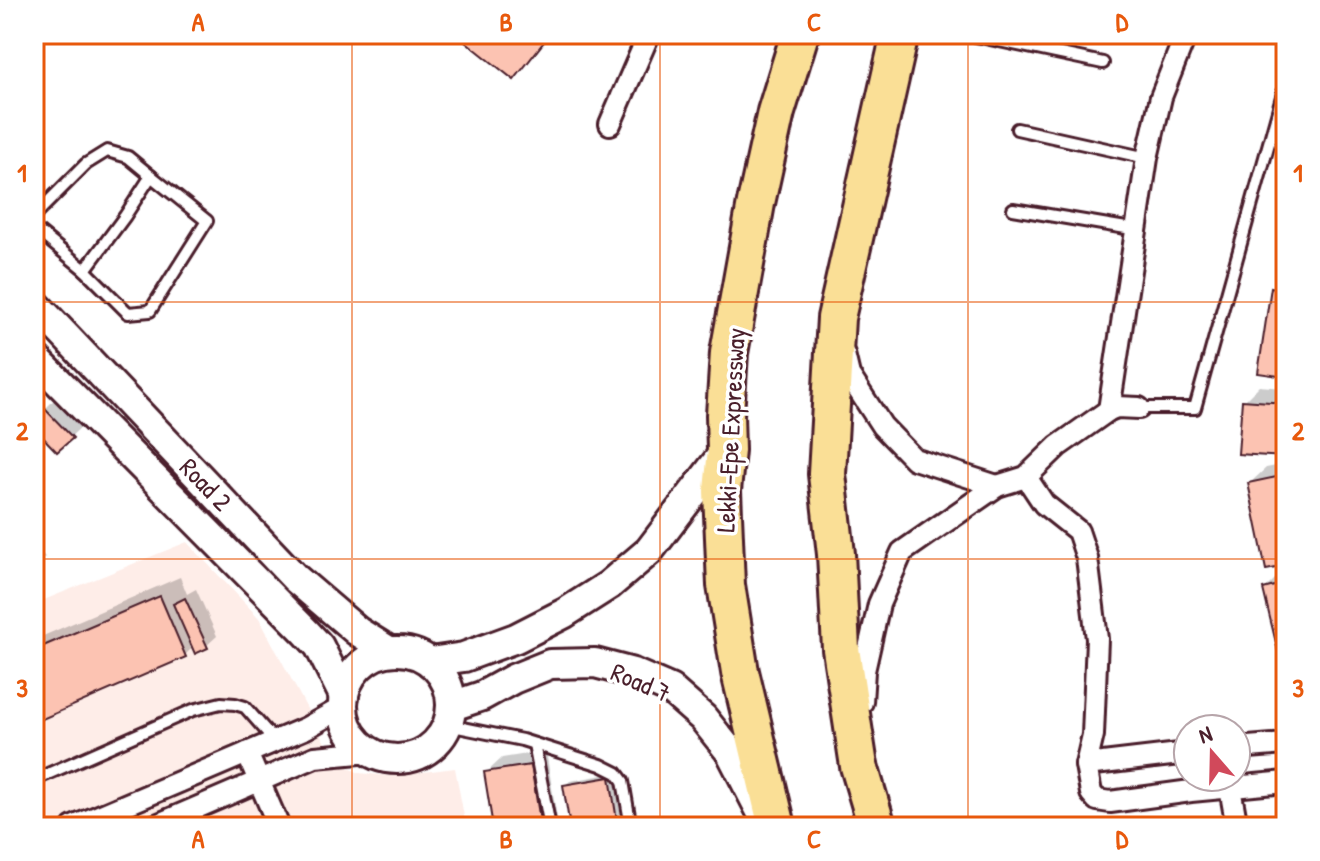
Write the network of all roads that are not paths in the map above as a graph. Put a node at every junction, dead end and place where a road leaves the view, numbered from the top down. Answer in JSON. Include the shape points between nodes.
{"nodes":[{"id":1,"x":649,"y":34,"type":"edge"},
{"id":2,"x":800,"y":34,"type":"edge"},
{"id":3,"x":900,"y":34,"type":"edge"},
{"id":4,"x":966,"y":34,"type":"edge"},
{"id":5,"x":1186,"y":34,"type":"edge"},
{"id":6,"x":1103,"y":63,"type":"dead end"},
{"id":7,"x":1286,"y":82,"type":"edge"},
{"id":8,"x":610,"y":124,"type":"dead end"},
{"id":9,"x":1017,"y":129,"type":"dead end"},
{"id":10,"x":1147,"y":158,"type":"junction"},
{"id":11,"x":151,"y":176,"type":"junction"},
{"id":12,"x":1013,"y":209,"type":"dead end"},
{"id":13,"x":34,"y":216,"type":"edge"},
{"id":14,"x":34,"y":228,"type":"edge"},
{"id":15,"x":1138,"y":230,"type":"junction"},
{"id":16,"x":85,"y":270,"type":"junction"},
{"id":17,"x":34,"y":303,"type":"edge"},
{"id":18,"x":836,"y":318,"type":"junction"},
{"id":19,"x":34,"y":357,"type":"edge"},
{"id":20,"x":1139,"y":408,"type":"joint"},
{"id":21,"x":1109,"y":410,"type":"junction"},
{"id":22,"x":726,"y":450,"type":"junction"},
{"id":23,"x":1026,"y":477,"type":"junction"},
{"id":24,"x":997,"y":486,"type":"junction"},
{"id":25,"x":389,"y":651,"type":"junction"},
{"id":26,"x":430,"y":662,"type":"junction"},
{"id":27,"x":343,"y":701,"type":"junction"},
{"id":28,"x":450,"y":716,"type":"junction"},
{"id":29,"x":275,"y":741,"type":"junction"},
{"id":30,"x":534,"y":744,"type":"junction"},
{"id":31,"x":1286,"y":744,"type":"edge"},
{"id":32,"x":1252,"y":747,"type":"edge"},
{"id":33,"x":370,"y":752,"type":"junction"},
{"id":34,"x":247,"y":753,"type":"junction"},
{"id":35,"x":1172,"y":755,"type":"edge"},
{"id":36,"x":1086,"y":765,"type":"junction"},
{"id":37,"x":859,"y":766,"type":"junction"},
{"id":38,"x":34,"y":780,"type":"edge"},
{"id":39,"x":259,"y":781,"type":"junction"},
{"id":40,"x":1252,"y":782,"type":"edge"},
{"id":41,"x":1286,"y":782,"type":"edge"},
{"id":42,"x":1176,"y":793,"type":"edge"},
{"id":43,"x":1231,"y":793,"type":"edge"},
{"id":44,"x":73,"y":827,"type":"edge"},
{"id":45,"x":152,"y":827,"type":"edge"},
{"id":46,"x":279,"y":827,"type":"edge"},
{"id":47,"x":550,"y":827,"type":"edge"},
{"id":48,"x":631,"y":827,"type":"edge"},
{"id":49,"x":769,"y":827,"type":"edge"},
{"id":50,"x":777,"y":827,"type":"edge"},
{"id":51,"x":877,"y":827,"type":"edge"},
{"id":52,"x":1237,"y":827,"type":"edge"}],
"edges":[{"from":1,"to":8,"type":"street"},
{"from":2,"to":22,"type":"highway","name":"Lekki-Epe Expressway","via":[[753,218],[729,353]]},
{"from":3,"to":18,"type":"highway"},
{"from":4,"to":6,"type":"lane"},
{"from":5,"to":10,"type":"street","via":[[1161,97]]},
{"from":7,"to":20,"type":"lane","via":[[1195,408]]},
{"from":9,"to":10,"type":"lane"},
{"from":10,"to":15,"type":"street"},
{"from":11,"to":13,"type":"lane","via":[[128,157],[107,151],[86,164]]},
{"from":11,"to":16,"type":"lane"},
{"from":11,"to":16,"type":"lane","via":[[207,221],[150,311],[128,313]]},
{"from":12,"to":15,"type":"lane"},
{"from":14,"to":16,"type":"lane"},
{"from":15,"to":21,"type":"street"},
{"from":17,"to":25,"type":"street","name":"Road 2","via":[[295,578]]},
{"from":18,"to":24,"type":"street","via":[[849,375],[882,426],[914,459]]},
{"from":18,"to":37,"type":"highway","via":[[827,474],[841,649]]},
{"from":19,"to":27,"type":"street","name":"Road 2","via":[[319,646]]},
{"from":20,"to":21,"type":"street"},
{"from":21,"to":23,"type":"street","via":[[1058,446]]},
{"from":22,"to":26,"type":"street","via":[[649,551],[609,585],[516,638],[464,657]]},
{"from":22,"to":50,"type":"highway","name":"Lekki-Epe Expressway","via":[[726,585],[740,672]]},
{"from":23,"to":24,"type":"street"},
{"from":23,"to":36,"type":"street","via":[[1044,504],[1078,531],[1087,558],[1097,639],[1093,735]]},
{"from":24,"to":37,"type":"street","via":[[902,552],[879,604],[864,671]]},
{"from":25,"to":26,"type":"street","via":[[418,654]]},
{"from":25,"to":27,"type":"street","via":[[359,666]]},
{"from":26,"to":28,"type":"street","via":[[449,688]]},
{"from":27,"to":29,"type":"street","via":[[306,728]]},
{"from":27,"to":33,"type":"street","via":[[349,731]]},
{"from":28,"to":30,"type":"lane"},
{"from":28,"to":33,"type":"street","via":[[438,740],[424,752],[387,758]]},
{"from":28,"to":49,"type":"street","name":"Road 7","via":[[550,664],[595,663],[633,673],[670,689],[703,718],[731,753]]},
{"from":29,"to":34,"type":"street"},
{"from":29,"to":38,"type":"lane","via":[[245,707],[221,703],[193,710]]},
{"from":30,"to":47,"type":"lane"},
{"from":30,"to":48,"type":"lane","via":[[617,773]]},
{"from":31,"to":32,"type":"street"},
{"from":33,"to":39,"type":"street","via":[[315,757]]},
{"from":34,"to":39,"type":"street"},
{"from":34,"to":44,"type":"street"},
{"from":35,"to":36,"type":"street"},
{"from":36,"to":42,"type":"street","via":[[1097,800]]},
{"from":37,"to":51,"type":"highway"},
{"from":39,"to":45,"type":"street"},
{"from":39,"to":46,"type":"street"},
{"from":40,"to":41,"type":"street"},
{"from":43,"to":52,"type":"street"}]}
